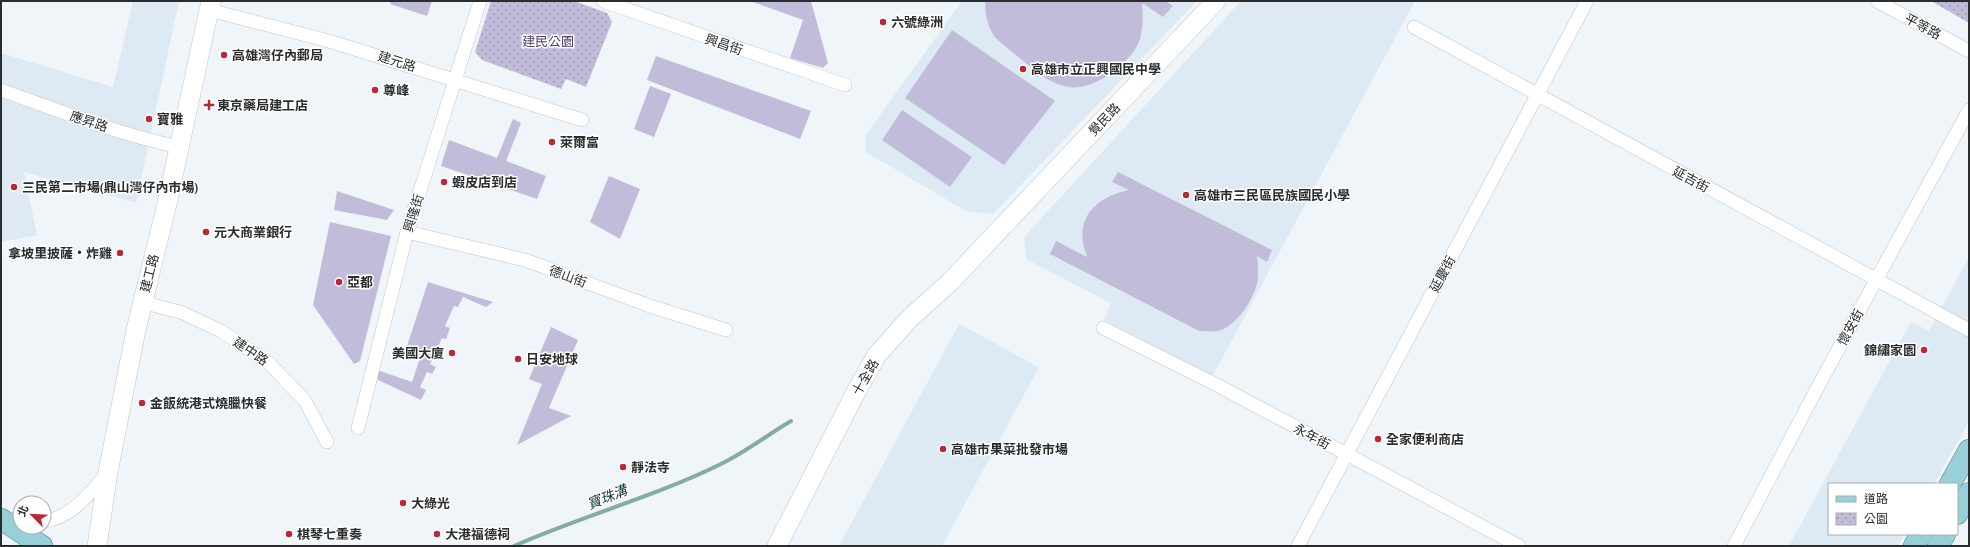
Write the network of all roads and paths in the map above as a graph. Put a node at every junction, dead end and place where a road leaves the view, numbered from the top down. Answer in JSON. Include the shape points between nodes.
{"nodes":[{"id":1,"x":480,"y":1,"type":"edge"},
{"id":2,"x":603,"y":1,"type":"edge"},
{"id":3,"x":1216,"y":1,"type":"edge"},
{"id":4,"x":1587,"y":1,"type":"edge"},
{"id":5,"x":1877,"y":1,"type":"edge"},
{"id":6,"x":210,"y":6,"type":"edge"},
{"id":7,"x":1414,"y":27,"type":"dead end"},
{"id":8,"x":1969,"y":51,"type":"edge"},
{"id":9,"x":456,"y":79,"type":"junction"},
{"id":10,"x":845,"y":85,"type":"dead end"},
{"id":11,"x":1,"y":90,"type":"edge"},
{"id":12,"x":1537,"y":95,"type":"junction"},
{"id":13,"x":1969,"y":110,"type":"edge"},
{"id":14,"x":582,"y":120,"type":"dead end"},
{"id":15,"x":179,"y":147,"type":"junction"},
{"id":16,"x":407,"y":232,"type":"junction"},
{"id":17,"x":992,"y":236,"type":"joint"},
{"id":18,"x":1877,"y":279,"type":"junction"},
{"id":19,"x":142,"y":302,"type":"junction"},
{"id":20,"x":1103,"y":328,"type":"dead end"},
{"id":21,"x":726,"y":330,"type":"dead end"},
{"id":22,"x":1969,"y":330,"type":"edge"},
{"id":23,"x":358,"y":428,"type":"dead end"},
{"id":24,"x":327,"y":442,"type":"dead end"},
{"id":25,"x":1969,"y":450,"type":"edge"},
{"id":26,"x":1346,"y":454,"type":"junction"},
{"id":27,"x":108,"y":472,"type":"junction"},
{"id":28,"x":1951,"y":483,"type":"edge"},
{"id":29,"x":1969,"y":493,"type":"edge"},
{"id":30,"x":1958,"y":512,"type":"edge"},
{"id":31,"x":8,"y":520,"type":"edge"},
{"id":32,"x":52,"y":520,"type":"edge"},
{"id":33,"x":1920,"y":535,"type":"edge"},
{"id":34,"x":1944,"y":535,"type":"edge"},
{"id":35,"x":42,"y":546,"type":"edge"},
{"id":36,"x":97,"y":546,"type":"edge"},
{"id":37,"x":777,"y":546,"type":"edge"},
{"id":38,"x":1298,"y":546,"type":"edge"},
{"id":39,"x":1519,"y":546,"type":"edge"},
{"id":40,"x":1734,"y":546,"type":"edge"},
{"id":41,"x":1914,"y":546,"type":"edge"},
{"id":42,"x":1938,"y":546,"type":"edge"}],
"edges":[{"from":1,"to":9,"type":"street","name":"興隆街"},
{"from":2,"to":10,"type":"street","name":"興昌街"},
{"from":3,"to":17,"type":"street","name":"覺民路"},
{"from":4,"to":12,"type":"street","name":"延慶街"},
{"from":5,"to":8,"type":"street","name":"平等路"},
{"from":6,"to":9,"type":"street","name":"建元路"},
{"from":6,"to":15,"type":"street","name":"建工路"},
{"from":7,"to":12,"type":"street","name":"延吉街"},
{"from":9,"to":14,"type":"street","name":"建元路"},
{"from":9,"to":16,"type":"street","name":"興隆街"},
{"from":11,"to":15,"type":"street","name":"應昇路","via":[[84,120]]},
{"from":12,"to":18,"type":"street","name":"延吉街"},
{"from":12,"to":26,"type":"street","name":"延慶街"},
{"from":13,"to":18,"type":"street","name":"懷安街"},
{"from":15,"to":19,"type":"street","name":"建工路"},
{"from":16,"to":21,"type":"street","name":"德山街","via":[[525,260],[650,306]]},
{"from":16,"to":23,"type":"street","name":"興隆街"},
{"from":17,"to":37,"type":"street","name":"十全路","via":[[950,282],[909,319],[877,356]]},
{"from":18,"to":22,"type":"street","name":"延吉街"},
{"from":18,"to":40,"type":"street","name":"懷安街"},
{"from":19,"to":24,"type":"street","name":"建中路","via":[[183,313],[221,331],[269,363],[305,402]]},
{"from":19,"to":27,"type":"street","name":"建工路"},
{"from":20,"to":26,"type":"street","name":"永年街"},
{"from":25,"to":28,"type":"main road"},
{"from":26,"to":38,"type":"street","name":"延慶街"},
{"from":26,"to":39,"type":"street","name":"永年街"},
{"from":27,"to":32,"type":"street","via":[[76,508]]},
{"from":27,"to":36,"type":"street","name":"建工路"},
{"from":29,"to":30,"type":"main road"},
{"from":31,"to":35,"type":"main road"},
{"from":33,"to":41,"type":"main road"},
{"from":34,"to":42,"type":"main road"}]}
